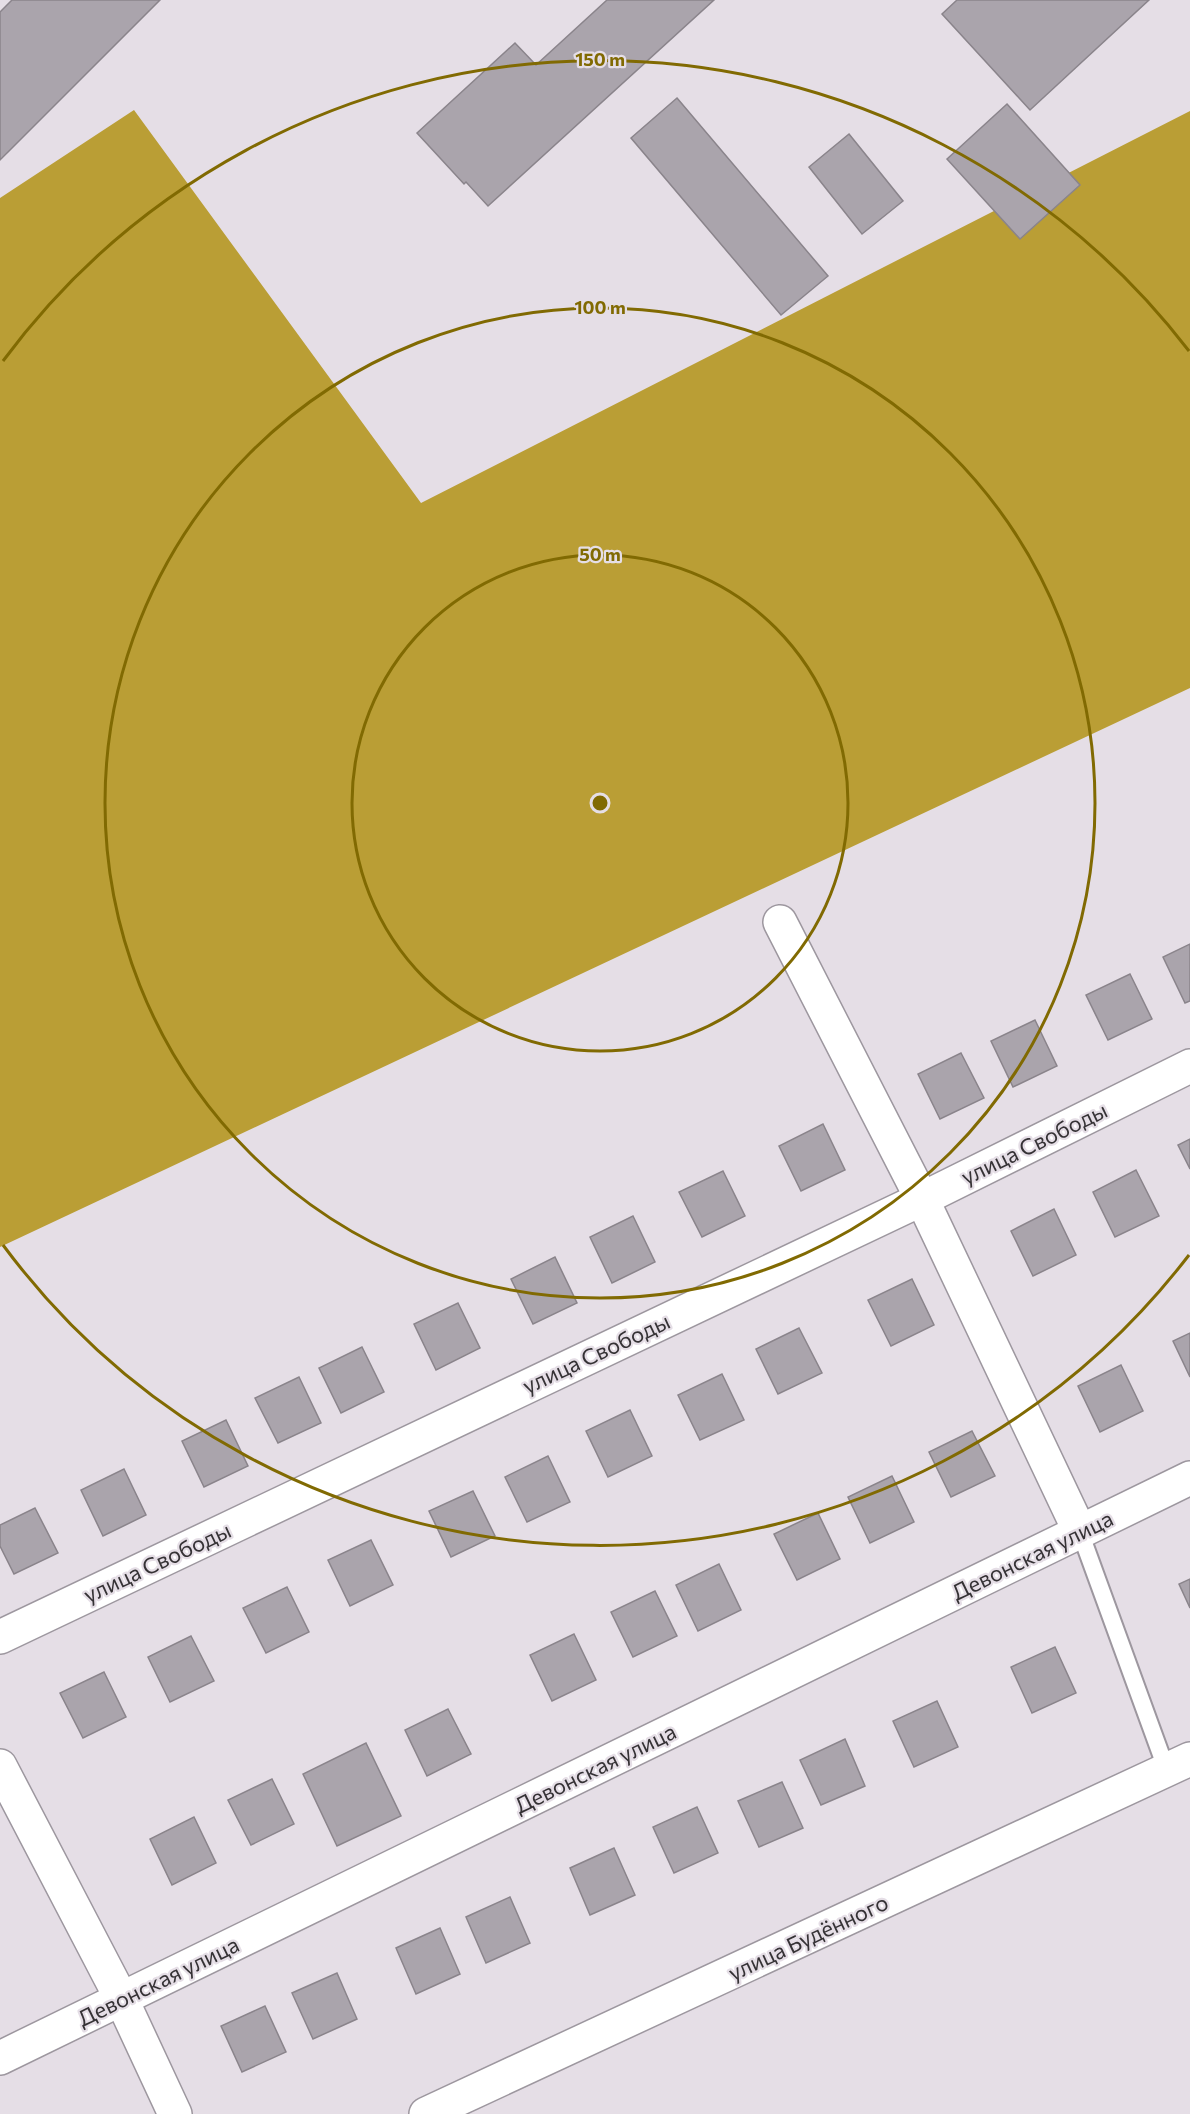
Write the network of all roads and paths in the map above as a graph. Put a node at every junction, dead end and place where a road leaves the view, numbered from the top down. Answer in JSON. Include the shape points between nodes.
{"nodes":[{"id":1,"x":780,"y":922,"type":"dead end"},
{"id":2,"x":1190,"y":1066,"type":"edge"},
{"id":3,"x":922,"y":1199,"type":"junction"},
{"id":4,"x":1190,"y":1478,"type":"edge"},
{"id":5,"x":1080,"y":1532,"type":"junction"},
{"id":6,"x":0,"y":1637,"type":"edge"},
{"id":7,"x":1179,"y":1765,"type":"edge"},
{"id":8,"x":0,"y":1766,"type":"edge"},
{"id":9,"x":121,"y":1998,"type":"junction"},
{"id":10,"x":0,"y":2058,"type":"edge"},
{"id":11,"x":175,"y":2114,"type":"edge"},
{"id":12,"x":426,"y":2114,"type":"edge"}],
"edges":[{"from":1,"to":3,"type":"street"},
{"from":2,"to":3,"type":"street","name":"улица Свободы"},
{"from":3,"to":5,"type":"street"},
{"from":3,"to":6,"type":"street","name":"улица Свободы"},
{"from":4,"to":5,"type":"street","name":"Девонская улица"},
{"from":5,"to":7,"type":"lane"},
{"from":5,"to":9,"type":"street","name":"Девонская улица"},
{"from":7,"to":12,"type":"street","name":"улица Будённого"},
{"from":8,"to":9,"type":"street"},
{"from":9,"to":10,"type":"street","name":"Девонская улица"},
{"from":9,"to":11,"type":"street"}]}
